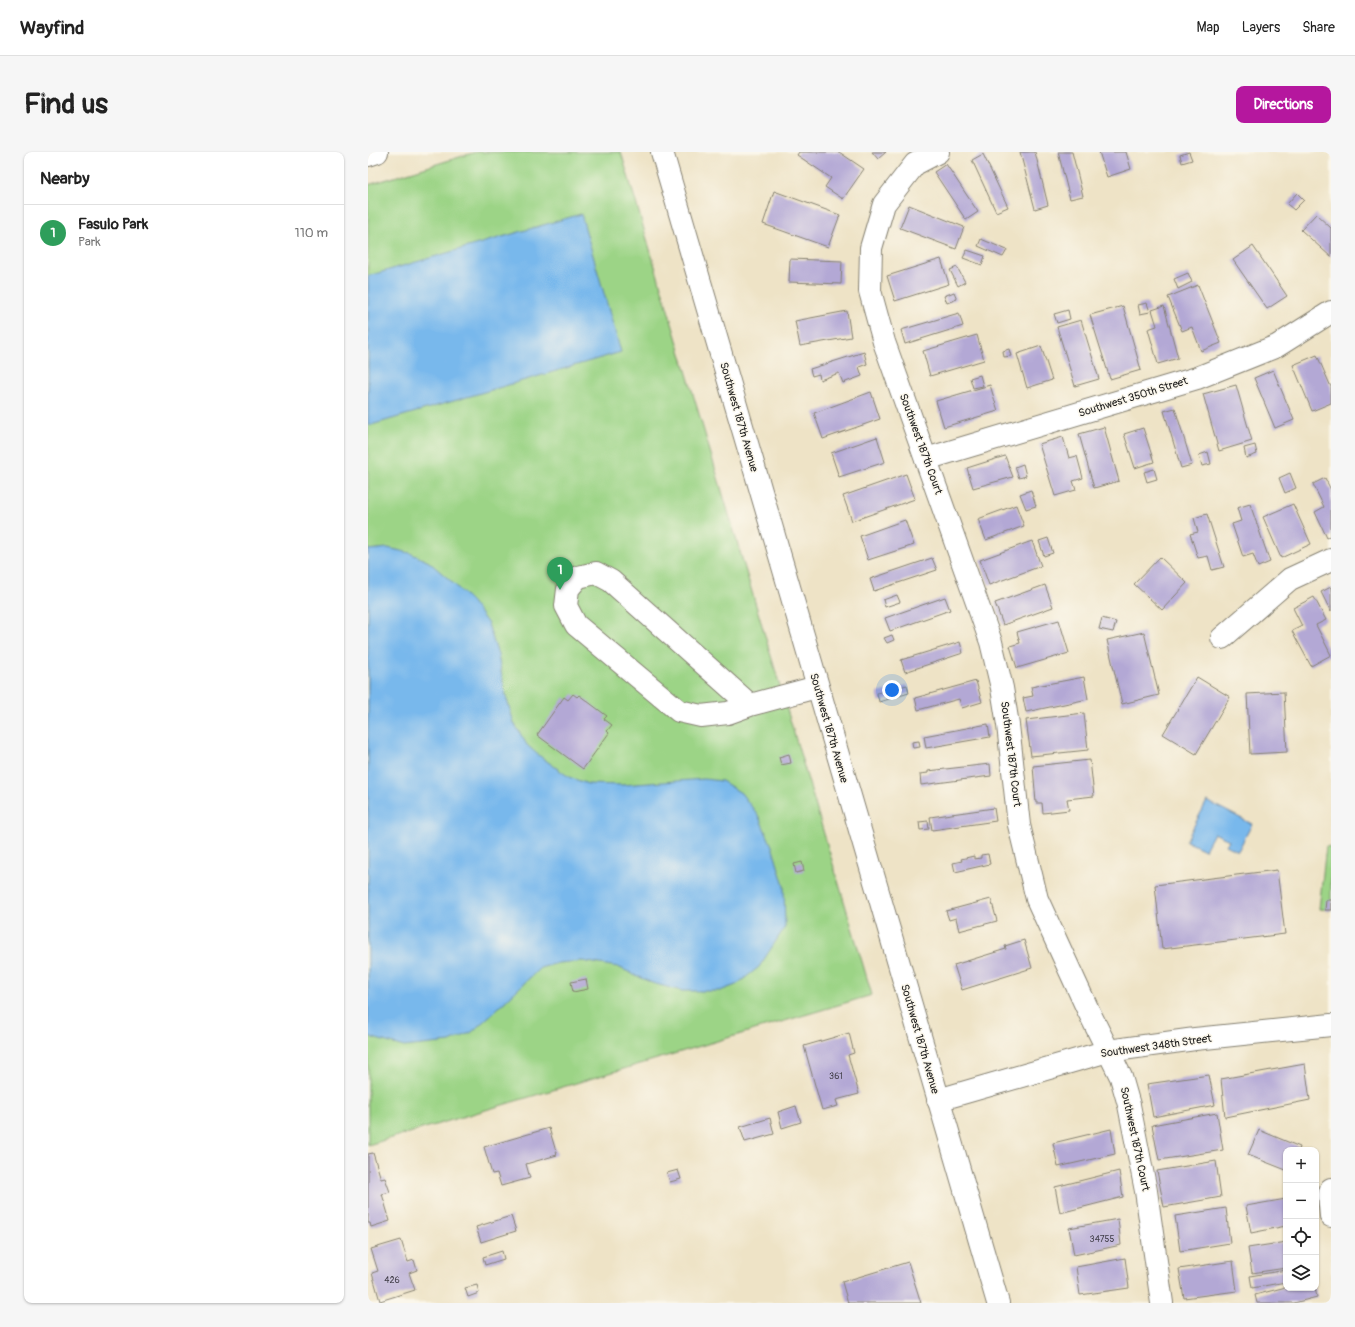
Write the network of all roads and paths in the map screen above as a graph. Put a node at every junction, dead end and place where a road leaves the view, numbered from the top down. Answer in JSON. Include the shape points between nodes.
{"nodes":[{"id":1,"x":377,"y":152,"type":"edge"},
{"id":2,"x":662,"y":152,"type":"edge"},
{"id":3,"x":938,"y":152,"type":"edge"},
{"id":4,"x":368,"y":155,"type":"edge"},
{"id":5,"x":1331,"y":312,"type":"edge"},
{"id":6,"x":926,"y":459,"type":"junction"},
{"id":7,"x":1331,"y":560,"type":"edge"},
{"id":8,"x":1222,"y":638,"type":"dead end"},
{"id":9,"x":817,"y":686,"type":"junction"},
{"id":10,"x":750,"y":705,"type":"junction"},
{"id":11,"x":1331,"y":1024,"type":"edge"},
{"id":12,"x":1108,"y":1051,"type":"junction"},
{"id":13,"x":938,"y":1100,"type":"junction"},
{"id":14,"x":1331,"y":1189,"type":"edge"},
{"id":15,"x":1331,"y":1216,"type":"edge"},
{"id":16,"x":998,"y":1303,"type":"edge"},
{"id":17,"x":1162,"y":1303,"type":"edge"}],
"edges":[{"from":1,"to":4,"type":"street"},
{"from":2,"to":9,"type":"street","name":"Southwest 187th Avenue"},
{"from":3,"to":6,"type":"street","name":"Southwest 187th Court","via":[[915,164],[884,204],[871,248],[870,291],[884,342]]},
{"from":5,"to":6,"type":"street","name":"Southwest 350th Street","via":[[1277,346],[1197,378]]},
{"from":6,"to":12,"type":"street","name":"Southwest 187th Court","via":[[992,650],[1002,688],[1019,825],[1037,899]]},
{"from":7,"to":8,"type":"street","via":[[1290,579]]},
{"from":9,"to":10,"type":"street"},
{"from":9,"to":13,"type":"street","name":"Southwest 187th Avenue"},
{"from":10,"to":10,"type":"street","via":[[611,581],[596,573],[578,577],[568,588],[566,606],[576,625],[678,711],[700,716],[728,713]]},
{"from":11,"to":12,"type":"street","name":"Southwest 348th Street"},
{"from":12,"to":13,"type":"street","name":"Southwest 348th Street"},
{"from":12,"to":17,"type":"street","name":"Southwest 187th Court","via":[[1121,1077],[1129,1105],[1146,1191]]},
{"from":13,"to":16,"type":"street","name":"Southwest 187th Avenue"},
{"from":14,"to":15,"type":"street"}]}
